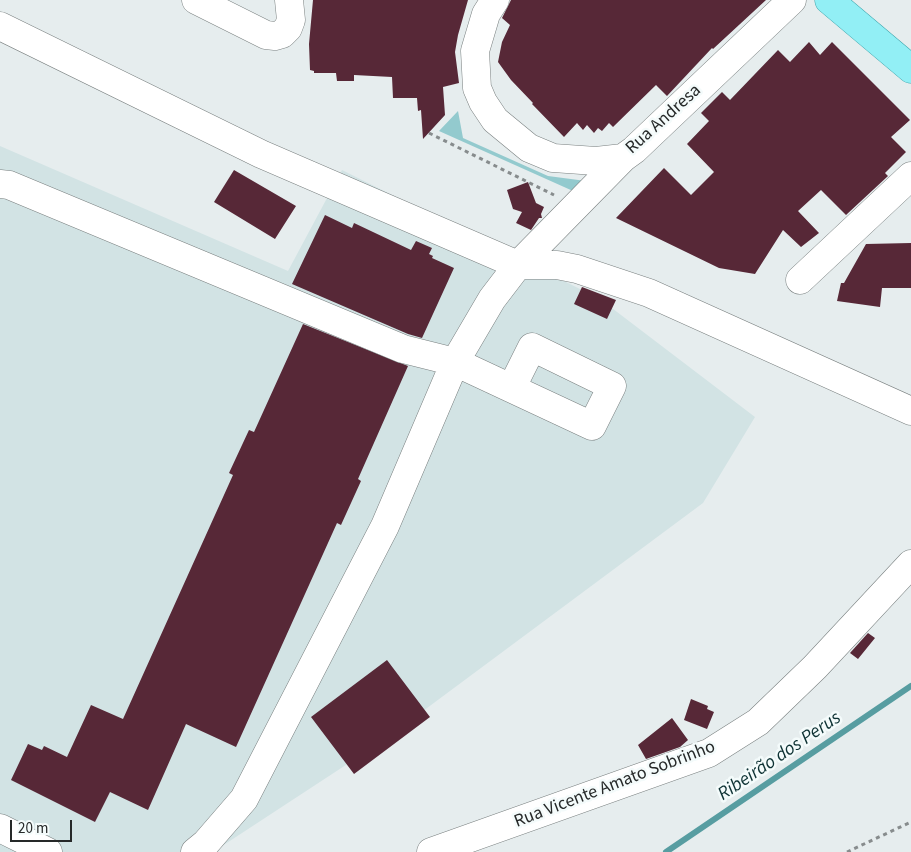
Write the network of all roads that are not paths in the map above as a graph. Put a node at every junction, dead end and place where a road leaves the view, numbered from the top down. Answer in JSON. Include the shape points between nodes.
{"nodes":[{"id":1,"x":196,"y":0,"type":"edge"},
{"id":2,"x":289,"y":0,"type":"edge"},
{"id":3,"x":494,"y":0,"type":"edge"},
{"id":4,"x":792,"y":0,"type":"edge"},
{"id":5,"x":829,"y":0,"type":"edge"},
{"id":6,"x":0,"y":26,"type":"edge"},
{"id":7,"x":911,"y":69,"type":"edge"},
{"id":8,"x":623,"y":158,"type":"junction"},
{"id":9,"x":911,"y":176,"type":"edge"},
{"id":10,"x":0,"y":184,"type":"edge"},
{"id":11,"x":518,"y":265,"type":"junction"},
{"id":12,"x":800,"y":280,"type":"dead end"},
{"id":13,"x":455,"y":362,"type":"junction"},
{"id":14,"x":512,"y":387,"type":"dead end"},
{"id":15,"x":911,"y":411,"type":"edge"},
{"id":16,"x":911,"y":564,"type":"edge"},
{"id":17,"x":0,"y":828,"type":"edge"},
{"id":18,"x":48,"y":852,"type":"edge"},
{"id":19,"x":195,"y":852,"type":"edge"},
{"id":20,"x":431,"y":852,"type":"edge"}],
"edges":[{"from":1,"to":2,"type":"street","via":[[275,36],[288,28],[291,20]]},
{"from":3,"to":8,"type":"street","name":"Rua Andresa","via":[[479,31],[475,69],[477,88],[495,120],[529,148],[547,156],[596,161]]},
{"from":4,"to":8,"type":"street","name":"Rua Andresa"},
{"from":5,"to":7,"type":"main road"},
{"from":6,"to":11,"type":"street","via":[[261,154]]},
{"from":8,"to":11,"type":"street"},
{"from":9,"to":12,"type":"street"},
{"from":10,"to":13,"type":"street","via":[[18,188],[403,349]]},
{"from":11,"to":13,"type":"street","via":[[492,299]]},
{"from":11,"to":15,"type":"street","via":[[577,268],[650,293]]},
{"from":13,"to":14,"type":"street"},
{"from":13,"to":19,"type":"street","via":[[385,526],[244,799]]},
{"from":16,"to":20,"type":"street","name":"Rua Vicente Amato Sobrinho","via":[[815,667],[758,722],[709,752]]},
{"from":17,"to":18,"type":"street"}]}
